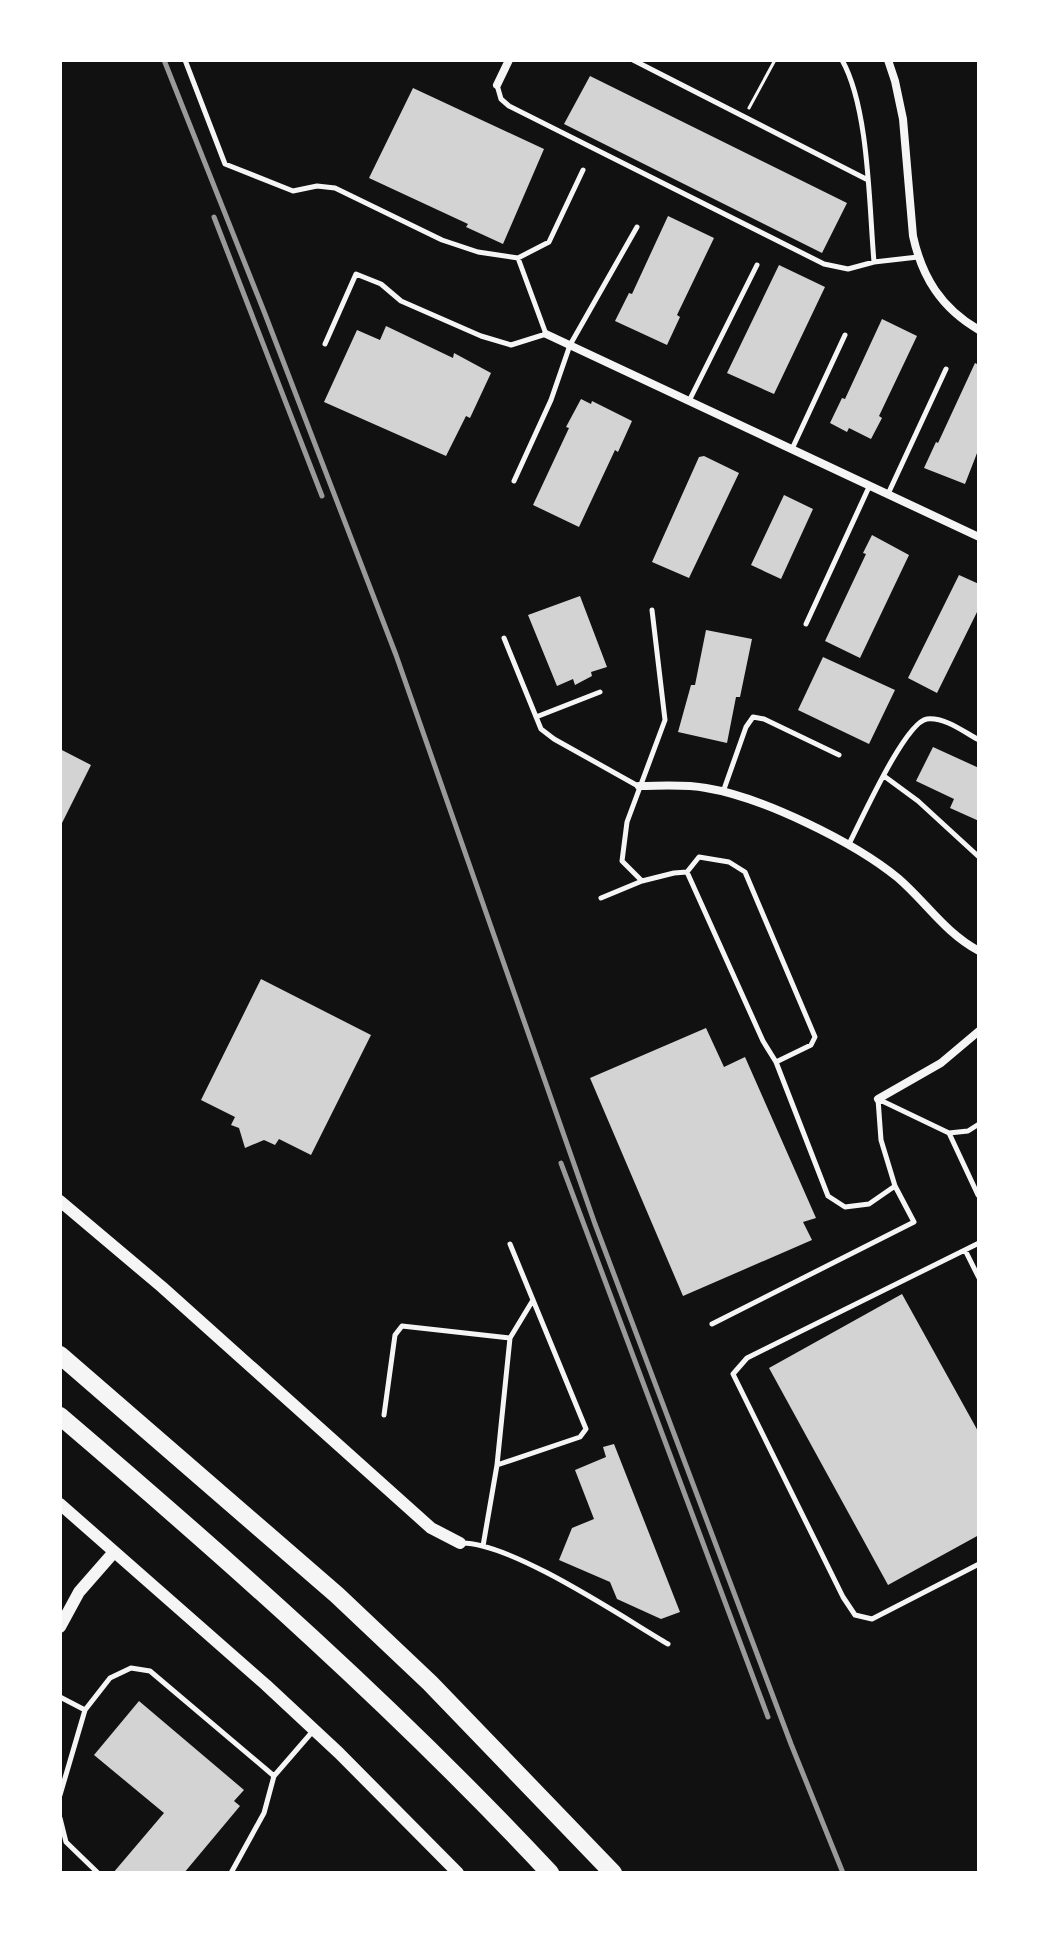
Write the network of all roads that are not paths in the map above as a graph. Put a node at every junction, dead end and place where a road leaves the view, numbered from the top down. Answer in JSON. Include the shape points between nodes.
{"nodes":[{"id":1,"x":185,"y":60,"type":"edge"},
{"id":2,"x":509,"y":60,"type":"edge"},
{"id":3,"x":633,"y":60,"type":"edge"},
{"id":4,"x":842,"y":60,"type":"edge"},
{"id":5,"x":888,"y":60,"type":"edge"},
{"id":6,"x":497,"y":85,"type":"joint"},
{"id":7,"x":583,"y":170,"type":"dead end"},
{"id":8,"x":866,"y":179,"type":"junction"},
{"id":9,"x":637,"y":227,"type":"dead end"},
{"id":10,"x":918,"y":257,"type":"junction"},
{"id":11,"x":518,"y":258,"type":"junction"},
{"id":12,"x":874,"y":262,"type":"junction"},
{"id":13,"x":757,"y":265,"type":"dead end"},
{"id":14,"x":979,"y":330,"type":"edge"},
{"id":15,"x":546,"y":334,"type":"junction"},
{"id":16,"x":845,"y":335,"type":"dead end"},
{"id":17,"x":325,"y":344,"type":"dead end"},
{"id":18,"x":570,"y":345,"type":"junction"},
{"id":19,"x":946,"y":369,"type":"dead end"},
{"id":20,"x":689,"y":401,"type":"junction"},
{"id":21,"x":792,"y":449,"type":"junction"},
{"id":22,"x":514,"y":481,"type":"dead end"},
{"id":23,"x":870,"y":486,"type":"junction"},
{"id":24,"x":888,"y":494,"type":"junction"},
{"id":25,"x":979,"y":537,"type":"edge"},
{"id":26,"x":652,"y":610,"type":"dead end"},
{"id":27,"x":806,"y":624,"type":"dead end"},
{"id":28,"x":504,"y":638,"type":"dead end"},
{"id":29,"x":600,"y":692,"type":"dead end"},
{"id":30,"x":536,"y":717,"type":"junction"},
{"id":31,"x":979,"y":740,"type":"edge"},
{"id":32,"x":839,"y":755,"type":"dead end"},
{"id":33,"x":884,"y":776,"type":"junction"},
{"id":34,"x":639,"y":786,"type":"junction"},
{"id":35,"x":723,"y":792,"type":"junction"},
{"id":36,"x":848,"y":845,"type":"junction"},
{"id":37,"x":979,"y":857,"type":"edge"},
{"id":38,"x":687,"y":872,"type":"junction"},
{"id":39,"x":642,"y":881,"type":"junction"},
{"id":40,"x":601,"y":898,"type":"dead end"},
{"id":41,"x":979,"y":951,"type":"edge"},
{"id":42,"x":979,"y":1031,"type":"edge"},
{"id":43,"x":776,"y":1062,"type":"junction"},
{"id":44,"x":878,"y":1099,"type":"junction"},
{"id":45,"x":979,"y":1124,"type":"edge"},
{"id":46,"x":949,"y":1133,"type":"junction"},
{"id":47,"x":895,"y":1186,"type":"junction"},
{"id":48,"x":978,"y":1195,"type":"edge"},
{"id":49,"x":60,"y":1201,"type":"edge"},
{"id":50,"x":979,"y":1243,"type":"edge"},
{"id":51,"x":510,"y":1244,"type":"dead end"},
{"id":52,"x":965,"y":1250,"type":"junction"},
{"id":53,"x":979,"y":1278,"type":"edge"},
{"id":54,"x":533,"y":1299,"type":"junction"},
{"id":55,"x":712,"y":1324,"type":"dead end"},
{"id":56,"x":510,"y":1338,"type":"junction"},
{"id":57,"x":60,"y":1355,"type":"edge"},
{"id":58,"x":384,"y":1415,"type":"dead end"},
{"id":59,"x":60,"y":1416,"type":"edge"},
{"id":60,"x":497,"y":1465,"type":"junction"},
{"id":61,"x":60,"y":1504,"type":"edge"},
{"id":62,"x":460,"y":1543,"type":"joint"},
{"id":63,"x":483,"y":1546,"type":"junction"},
{"id":64,"x":114,"y":1552,"type":"junction"},
{"id":65,"x":979,"y":1564,"type":"edge"},
{"id":66,"x":60,"y":1627,"type":"edge"},
{"id":67,"x":668,"y":1644,"type":"dead end"},
{"id":68,"x":60,"y":1697,"type":"edge"},
{"id":69,"x":85,"y":1710,"type":"junction"},
{"id":70,"x":314,"y":1730,"type":"junction"},
{"id":71,"x":274,"y":1776,"type":"junction"},
{"id":72,"x":60,"y":1795,"type":"edge"},
{"id":73,"x":60,"y":1818,"type":"edge"},
{"id":74,"x":98,"y":1873,"type":"edge"},
{"id":75,"x":231,"y":1873,"type":"edge"},
{"id":76,"x":458,"y":1873,"type":"edge"},
{"id":77,"x":550,"y":1873,"type":"edge"},
{"id":78,"x":613,"y":1873,"type":"edge"}],
"edges":[{"from":1,"to":11,"type":"lane","via":[[225,164],[293,191],[335,188],[442,240]]},
{"from":2,"to":6,"type":"street"},
{"from":3,"to":8,"type":"lane"},
{"from":4,"to":8,"type":"lane","via":[[859,108]]},
{"from":5,"to":10,"type":"street","via":[[900,99]]},
{"from":6,"to":12,"type":"lane","via":[[509,106],[824,264],[848,269]]},
{"from":7,"to":11,"type":"lane","via":[[549,242]]},
{"from":8,"to":12,"type":"lane"},
{"from":9,"to":18,"type":"lane"},
{"from":10,"to":12,"type":"lane"},
{"from":10,"to":14,"type":"street","via":[[943,302]]},
{"from":11,"to":15,"type":"lane"},
{"from":13,"to":20,"type":"lane"},
{"from":15,"to":17,"type":"lane","via":[[511,345],[481,336],[401,301],[381,284],[356,274]]},
{"from":15,"to":18,"type":"street"},
{"from":16,"to":21,"type":"lane"},
{"from":18,"to":20,"type":"street"},
{"from":18,"to":22,"type":"lane"},
{"from":19,"to":24,"type":"lane"},
{"from":20,"to":21,"type":"street"},
{"from":21,"to":23,"type":"street"},
{"from":23,"to":24,"type":"street"},
{"from":23,"to":27,"type":"lane"},
{"from":24,"to":25,"type":"street"},
{"from":26,"to":34,"type":"lane","via":[[665,720]]},
{"from":28,"to":30,"type":"lane"},
{"from":29,"to":30,"type":"lane"},
{"from":30,"to":34,"type":"lane","via":[[554,739]]},
{"from":31,"to":33,"type":"lane","via":[[944,721],[918,721]]},
{"from":32,"to":35,"type":"lane","via":[[753,717]]},
{"from":33,"to":36,"type":"lane"},
{"from":33,"to":37,"type":"lane"},
{"from":34,"to":35,"type":"street"},
{"from":34,"to":39,"type":"lane","via":[[622,861]]},
{"from":35,"to":36,"type":"street"},
{"from":36,"to":41,"type":"street","via":[[882,865],[954,935]]},
{"from":38,"to":39,"type":"lane"},
{"from":38,"to":43,"type":"lane"},
{"from":38,"to":43,"type":"lane","via":[[699,857],[729,862],[745,872],[815,1037],[811,1045]]},
{"from":39,"to":40,"type":"lane"},
{"from":42,"to":44,"type":"street","via":[[941,1063]]},
{"from":43,"to":47,"type":"lane","via":[[828,1196],[845,1207],[869,1204]]},
{"from":44,"to":46,"type":"lane"},
{"from":44,"to":47,"type":"lane","via":[[881,1140]]},
{"from":45,"to":46,"type":"lane"},
{"from":46,"to":48,"type":"lane"},
{"from":47,"to":55,"type":"lane","via":[[914,1222]]},
{"from":49,"to":62,"type":"street","via":[[431,1528]]},
{"from":50,"to":52,"type":"lane"},
{"from":51,"to":54,"type":"lane"},
{"from":52,"to":53,"type":"lane"},
{"from":52,"to":65,"type":"lane","via":[[747,1358],[733,1374],[855,1615],[872,1619]]},
{"from":54,"to":56,"type":"lane"},
{"from":54,"to":60,"type":"lane","via":[[586,1429],[580,1437]]},
{"from":56,"to":58,"type":"lane","via":[[402,1326],[395,1335]]},
{"from":56,"to":60,"type":"lane"},
{"from":57,"to":78,"type":"highway","via":[[337,1595]]},
{"from":59,"to":77,"type":"highway","via":[[361,1681]]},
{"from":60,"to":63,"type":"lane"},
{"from":61,"to":64,"type":"street"},
{"from":62,"to":63,"type":"lane"},
{"from":63,"to":67,"type":"lane","via":[[532,1566]]},
{"from":64,"to":66,"type":"street","via":[[79,1592]]},
{"from":64,"to":70,"type":"street"},
{"from":68,"to":69,"type":"lane"},
{"from":69,"to":71,"type":"lane","via":[[110,1678],[131,1668],[150,1671]]},
{"from":69,"to":72,"type":"lane"},
{"from":70,"to":71,"type":"lane"},
{"from":70,"to":76,"type":"street"},
{"from":71,"to":75,"type":"lane","via":[[264,1813]]},
{"from":73,"to":74,"type":"lane","via":[[66,1842]]}]}
